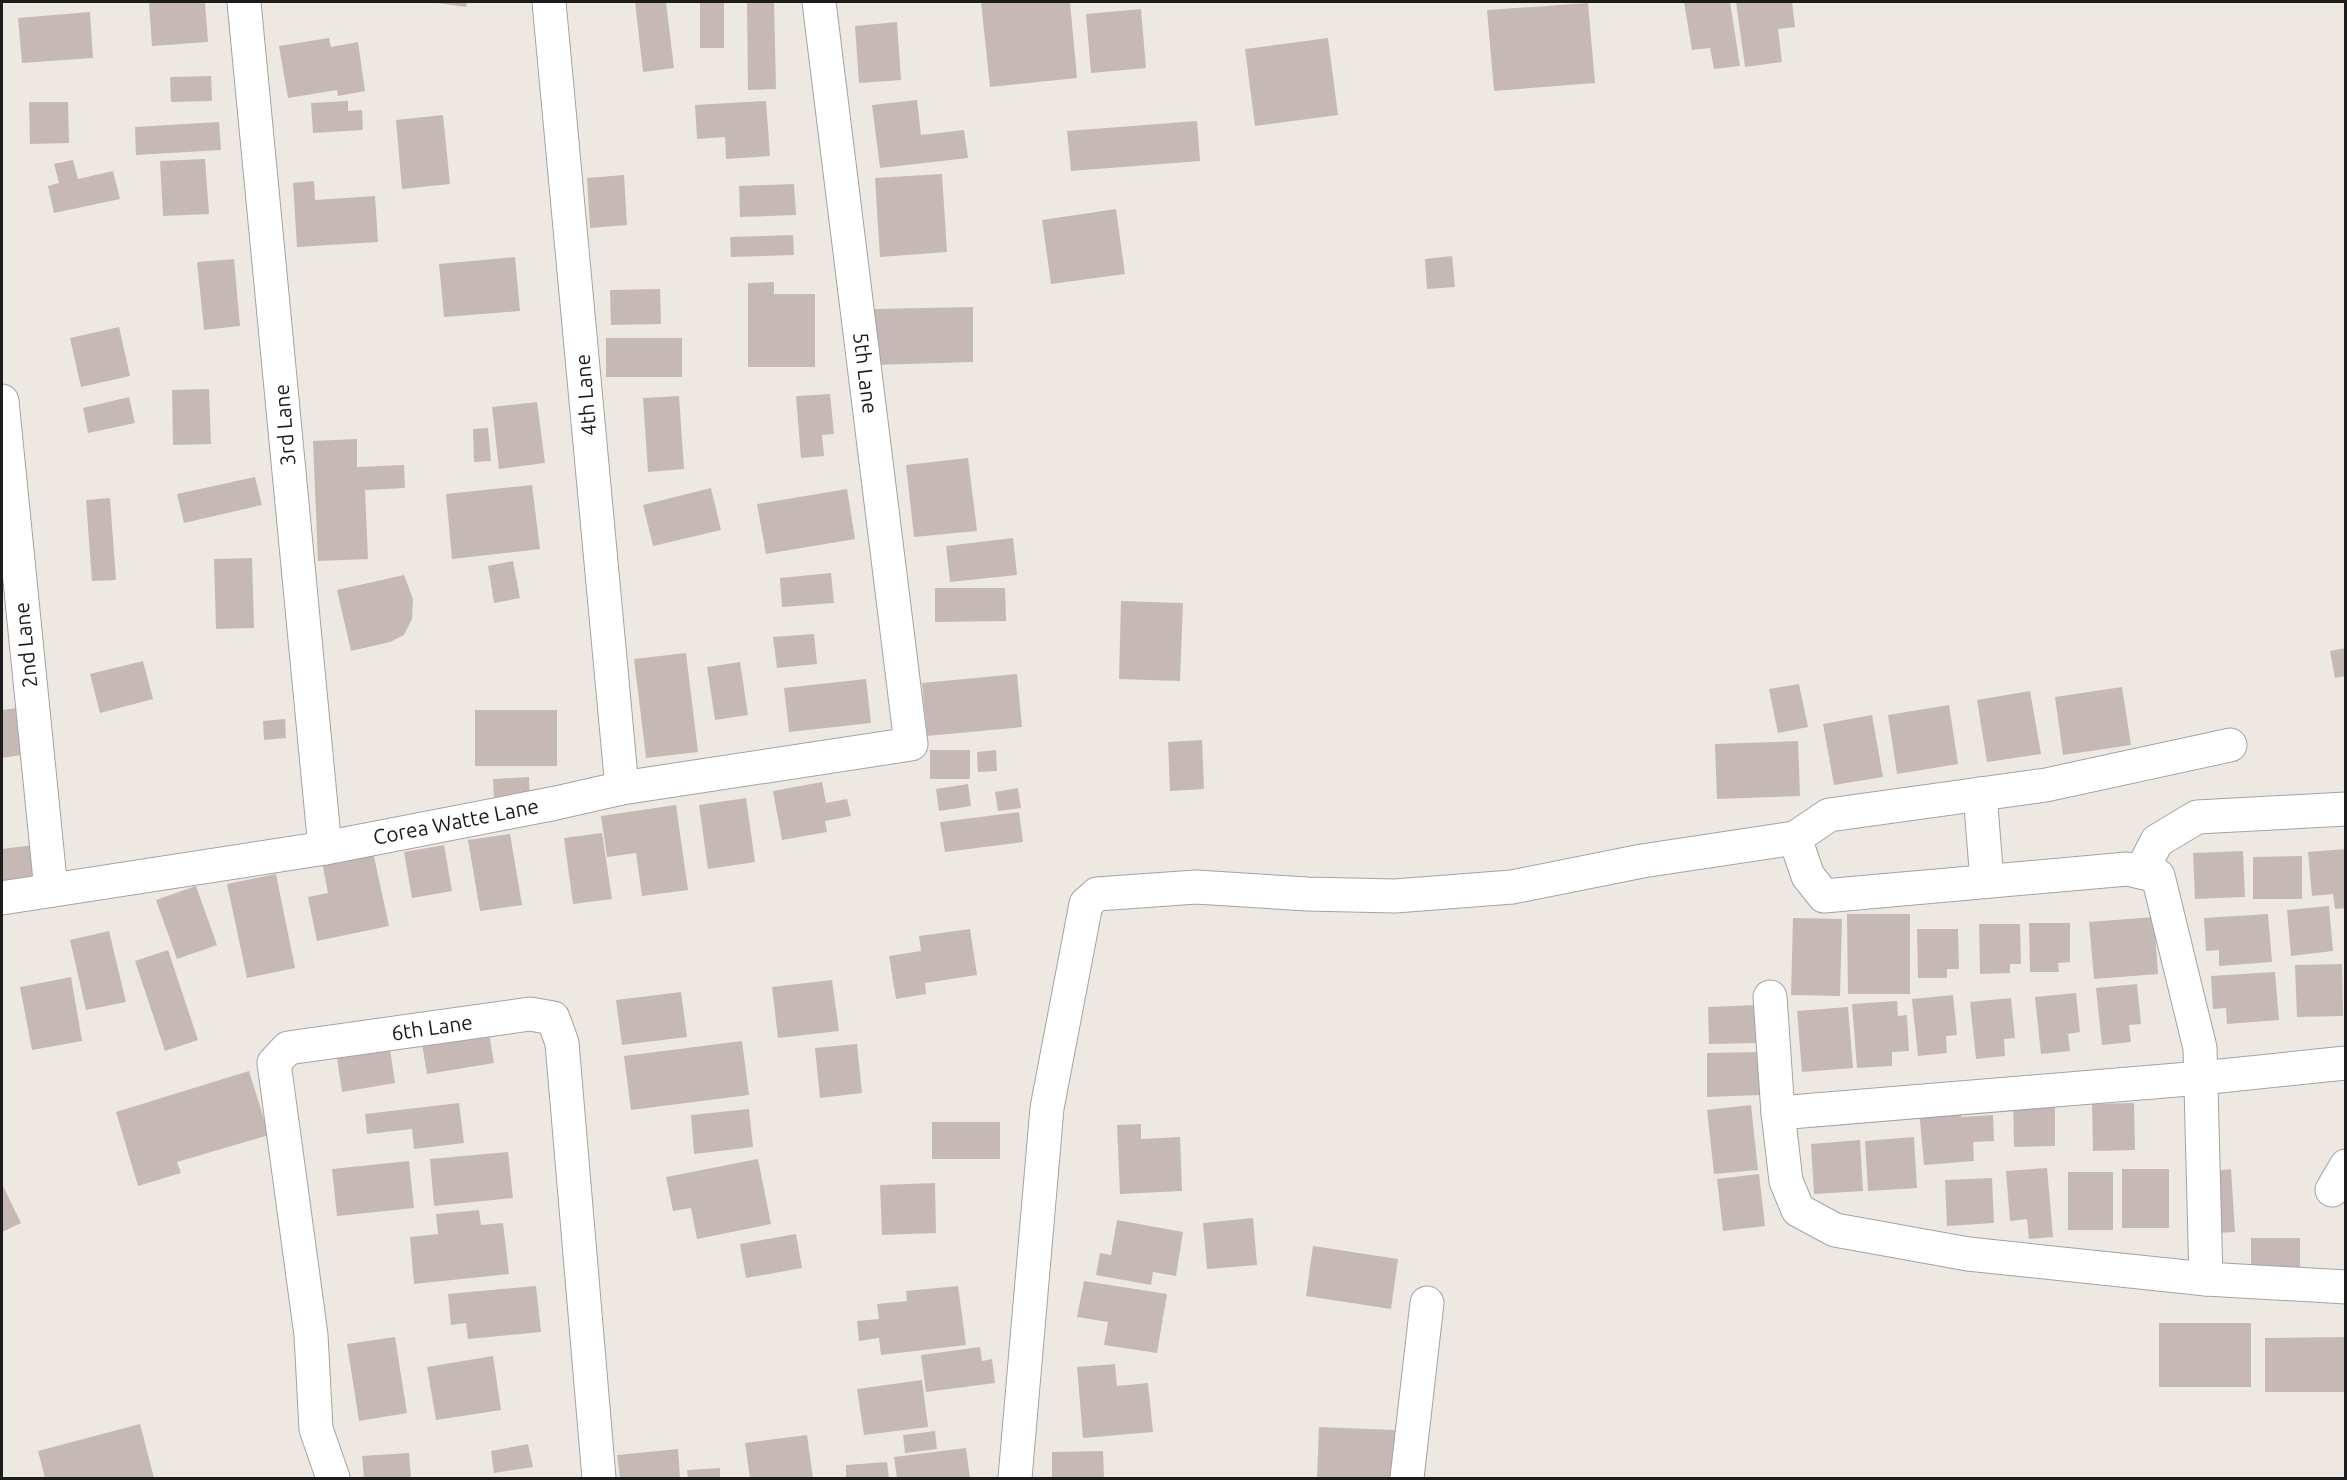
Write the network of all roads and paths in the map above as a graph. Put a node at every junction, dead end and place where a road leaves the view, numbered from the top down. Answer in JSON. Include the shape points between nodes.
{"nodes":[{"id":1,"x":244,"y":2,"type":"edge"},
{"id":2,"x":549,"y":2,"type":"edge"},
{"id":3,"x":819,"y":2,"type":"edge"},
{"id":4,"x":2,"y":401,"type":"edge"},
{"id":5,"x":911,"y":744,"type":"joint"},
{"id":6,"x":2229,"y":745,"type":"dead end"},
{"id":7,"x":622,"y":788,"type":"junction"},
{"id":8,"x":1980,"y":794,"type":"junction"},
{"id":9,"x":2346,"y":809,"type":"edge"},
{"id":10,"x":1795,"y":838,"type":"junction"},
{"id":11,"x":325,"y":848,"type":"junction"},
{"id":12,"x":2141,"y":872,"type":"junction"},
{"id":13,"x":1987,"y":881,"type":"junction"},
{"id":14,"x":51,"y":890,"type":"junction"},
{"id":15,"x":2,"y":898,"type":"edge"},
{"id":16,"x":1770,"y":997,"type":"dead end"},
{"id":17,"x":2346,"y":1063,"type":"edge"},
{"id":18,"x":2201,"y":1078,"type":"junction"},
{"id":19,"x":1778,"y":1113,"type":"junction"},
{"id":20,"x":2206,"y":1279,"type":"junction"},
{"id":21,"x":2346,"y":1287,"type":"edge"},
{"id":22,"x":1427,"y":1303,"type":"dead end"},
{"id":23,"x":333,"y":1479,"type":"edge"},
{"id":24,"x":599,"y":1479,"type":"edge"},
{"id":25,"x":1015,"y":1479,"type":"edge"},
{"id":26,"x":1407,"y":1479,"type":"edge"}],
"edges":[{"from":1,"to":11,"type":"street","name":"3rd Lane"},
{"from":2,"to":7,"type":"street","name":"4th Lane"},
{"from":3,"to":5,"type":"street","name":"5th Lane"},
{"from":4,"to":14,"type":"street","name":"2nd Lane"},
{"from":5,"to":7,"type":"street","name":"Corea Watte Lane"},
{"from":6,"to":8,"type":"street","via":[[2046,785]]},
{"from":7,"to":11,"type":"street","name":"Corea Watte Lane"},
{"from":8,"to":10,"type":"street","via":[[1829,815]]},
{"from":8,"to":13,"type":"street"},
{"from":9,"to":12,"type":"street","via":[[2197,817],[2157,841]]},
{"from":10,"to":13,"type":"street","via":[[1808,876],[1824,896]]},
{"from":10,"to":25,"type":"street","via":[[1642,861],[1512,887],[1395,896],[1196,887],[1098,894],[1086,904],[1047,1108]]},
{"from":11,"to":14,"type":"street","name":"Corea Watte Lane"},
{"from":12,"to":13,"type":"street","via":[[2127,868]]},
{"from":12,"to":18,"type":"street","via":[[2158,876],[2200,1048]]},
{"from":14,"to":15,"type":"street","name":"Corea Watte Lane"},
{"from":16,"to":19,"type":"street"},
{"from":17,"to":18,"type":"street"},
{"from":18,"to":19,"type":"street"},
{"from":18,"to":20,"type":"street"},
{"from":19,"to":20,"type":"street","via":[[1786,1181],[1798,1210],[1835,1230],[1968,1254]]},
{"from":20,"to":21,"type":"street"},
{"from":22,"to":26,"type":"street"},
{"from":23,"to":24,"type":"street","name":"6th Lane","via":[[316,1430],[311,1335],[274,1063],[288,1048],[530,1014],[553,1018],[562,1043]]}]}
